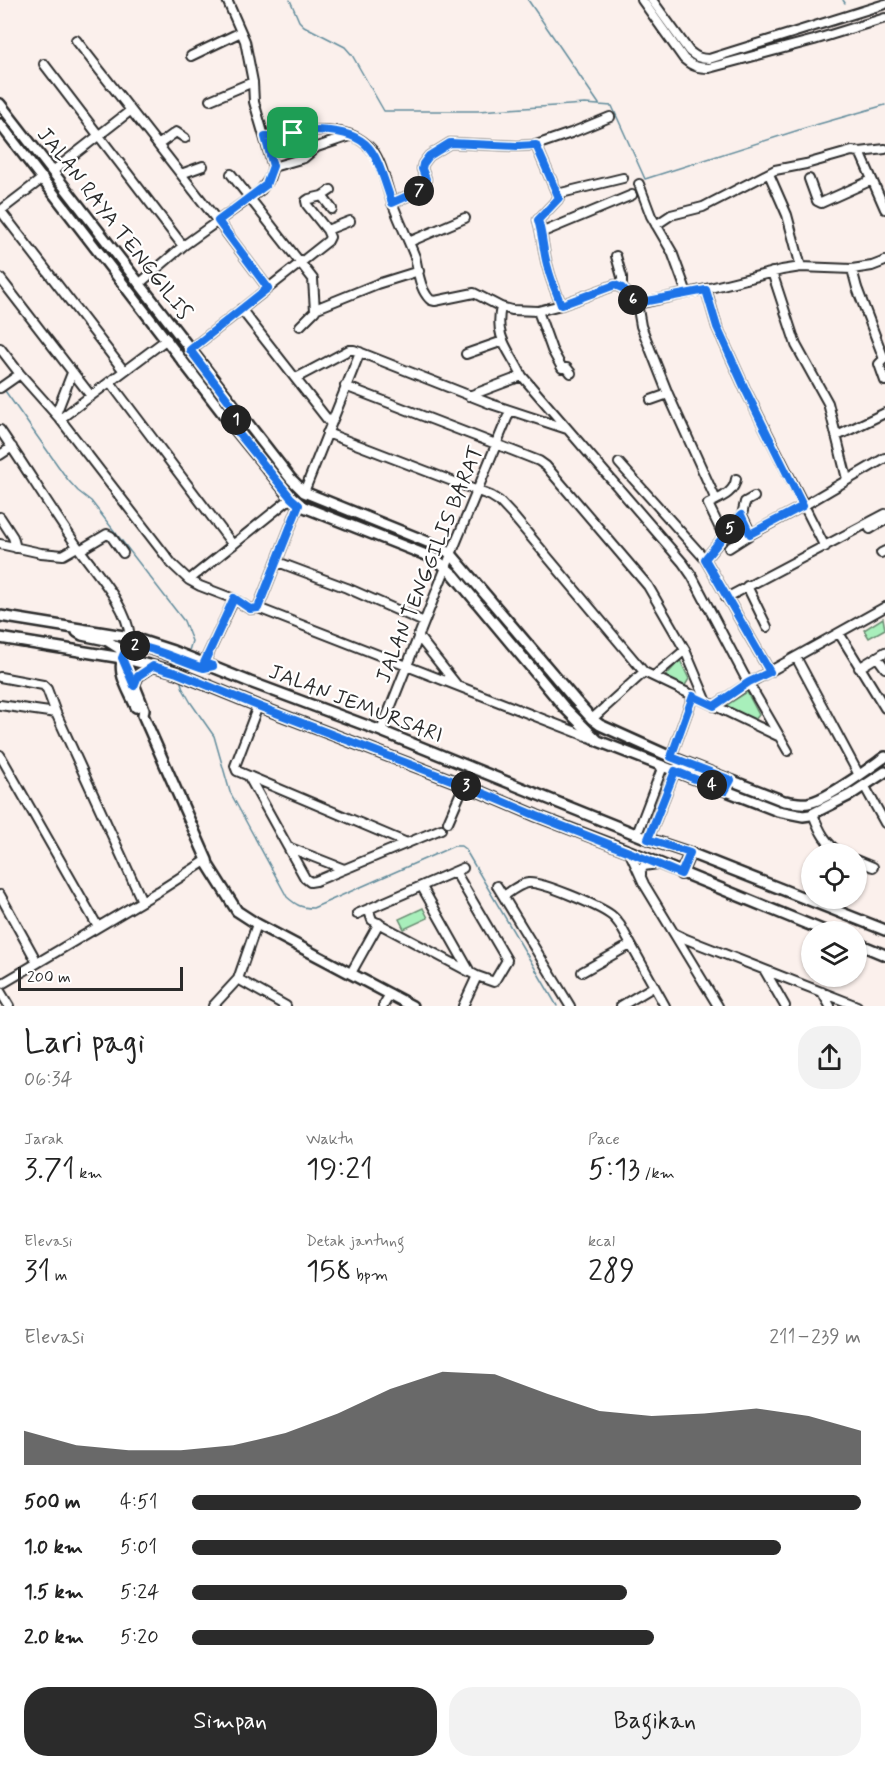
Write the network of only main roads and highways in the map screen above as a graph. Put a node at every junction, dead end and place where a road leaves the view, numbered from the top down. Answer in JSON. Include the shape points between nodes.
{"nodes":[{"id":1,"x":0,"y":104,"type":"edge"},
{"id":2,"x":0,"y":124,"type":"edge"},
{"id":3,"x":99,"y":231,"type":"junction"},
{"id":4,"x":89,"y":238,"type":"junction"},
{"id":5,"x":241,"y":417,"type":"junction"},
{"id":6,"x":231,"y":424,"type":"junction"},
{"id":7,"x":0,"y":616,"type":"edge"},
{"id":8,"x":73,"y":628,"type":"junction"},
{"id":9,"x":0,"y":638,"type":"edge"},
{"id":10,"x":122,"y":658,"type":"junction"},
{"id":11,"x":183,"y":658,"type":"junction"},
{"id":12,"x":153,"y":666,"type":"junction"},
{"id":13,"x":134,"y":686,"type":"junction"},
{"id":14,"x":143,"y":715,"type":"junction"},
{"id":15,"x":885,"y":757,"type":"edge"},
{"id":16,"x":885,"y":772,"type":"edge"},
{"id":17,"x":731,"y":780,"type":"junction"},
{"id":18,"x":844,"y":785,"type":"junction"},
{"id":19,"x":725,"y":791,"type":"junction"},
{"id":20,"x":850,"y":795,"type":"junction"},
{"id":21,"x":690,"y":853,"type":"junction"},
{"id":22,"x":681,"y":874,"type":"junction"},
{"id":23,"x":801,"y":922,"type":"edge"},
{"id":24,"x":885,"y":930,"type":"edge"},
{"id":25,"x":867,"y":948,"type":"edge"},
{"id":26,"x":885,"y":955,"type":"edge"},
{"id":27,"x":412,"y":1006,"type":"edge"}],
"edges":[{"from":1,"to":3,"type":"main road","name":"JALAN RAYA TENGGILIS"},
{"from":2,"to":4,"type":"main road","name":"JALAN RAYA TENGGILIS"},
{"from":3,"to":4,"type":"main road"},
{"from":3,"to":5,"type":"main road","name":"JALAN RAYA TENGGILIS"},
{"from":4,"to":6,"type":"main road","name":"JALAN RAYA TENGGILIS"},
{"from":5,"to":6,"type":"main road"},
{"from":5,"to":17,"type":"main road","name":"JALAN RAYA TENGGILIS","via":[[304,492],[451,554],[592,719],[609,730]]},
{"from":6,"to":19,"type":"main road","name":"JALAN RAYA TENGGILIS","via":[[299,505],[436,559],[447,567],[564,707],[598,741]]},
{"from":7,"to":8,"type":"main road"},
{"from":8,"to":10,"type":"main road","via":[[82,635],[111,643],[120,649]]},
{"from":8,"to":11,"type":"main road","via":[[130,637]]},
{"from":9,"to":10,"type":"main road","name":"JALAN JEMURSARI"},
{"from":10,"to":11,"type":"main road","via":[[134,646]]},
{"from":10,"to":12,"type":"main road","name":"JALAN JEMURSARI"},
{"from":10,"to":13,"type":"main road"},
{"from":10,"to":14,"type":"main road","via":[[122,674]]},
{"from":11,"to":21,"type":"main road","name":"JALAN JEMURSARI"},
{"from":12,"to":13,"type":"main road","via":[[138,676]]},
{"from":12,"to":22,"type":"main road","name":"JALAN JEMURSARI","via":[[464,785]]},
{"from":13,"to":14,"type":"main road"},
{"from":14,"to":27,"type":"main road","via":[[208,865],[237,911]]},
{"from":15,"to":18,"type":"main road"},
{"from":16,"to":20,"type":"main road"},
{"from":17,"to":18,"type":"main road","via":[[784,801],[805,803]]},
{"from":17,"to":19,"type":"main road"},
{"from":18,"to":20,"type":"main road"},
{"from":19,"to":20,"type":"main road","via":[[803,816]]},
{"from":21,"to":22,"type":"main road"},
{"from":21,"to":24,"type":"main road","name":"JALAN JEMURSARI"},
{"from":22,"to":23,"type":"main road","name":"JALAN JEMURSARI"},
{"from":25,"to":26,"type":"main road"}]}
